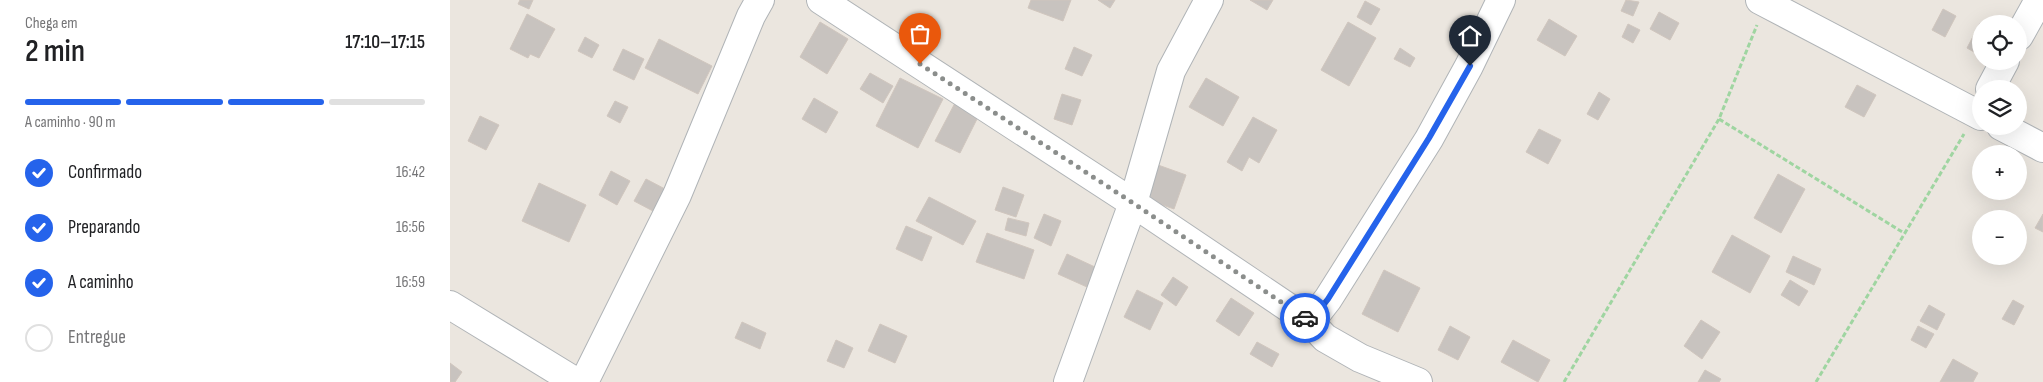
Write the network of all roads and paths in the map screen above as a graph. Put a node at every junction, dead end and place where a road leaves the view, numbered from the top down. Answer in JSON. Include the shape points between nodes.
{"nodes":[{"id":1,"x":760,"y":0,"type":"edge"},
{"id":2,"x":821,"y":0,"type":"edge"},
{"id":3,"x":1208,"y":0,"type":"edge"},
{"id":4,"x":1500,"y":0,"type":"edge"},
{"id":5,"x":2039,"y":0,"type":"edge"},
{"id":6,"x":1766,"y":2,"type":"edge"},
{"id":7,"x":2027,"y":22,"type":"edge"},
{"id":8,"x":1972,"y":107,"type":"edge"},
{"id":9,"x":1719,"y":119,"type":"junction"},
{"id":10,"x":1972,"y":124,"type":"edge"},
{"id":11,"x":2018,"y":135,"type":"edge"},
{"id":12,"x":2043,"y":148,"type":"edge"},
{"id":13,"x":1133,"y":203,"type":"junction"},
{"id":14,"x":1904,"y":234,"type":"junction"},
{"id":15,"x":450,"y":305,"type":"edge"},
{"id":16,"x":1310,"y":322,"type":"junction"},
{"id":17,"x":576,"y":382,"type":"edge"},
{"id":18,"x":584,"y":382,"type":"edge"},
{"id":19,"x":1068,"y":382,"type":"edge"},
{"id":20,"x":1418,"y":382,"type":"edge"},
{"id":21,"x":1564,"y":382,"type":"edge"},
{"id":22,"x":1816,"y":382,"type":"edge"}],
"edges":[{"from":1,"to":18,"type":"street","via":[[677,195]]},
{"from":2,"to":13,"type":"street"},
{"from":3,"to":13,"type":"street","via":[[1171,71]]},
{"from":4,"to":16,"type":"street","via":[[1470,66],[1429,138],[1328,299]]},
{"from":5,"to":7,"type":"street"},
{"from":6,"to":8,"type":"street"},
{"from":6,"to":9,"type":"path"},
{"from":9,"to":14,"type":"path"},
{"from":9,"to":21,"type":"path"},
{"from":10,"to":14,"type":"path"},
{"from":11,"to":12,"type":"street"},
{"from":13,"to":16,"type":"street"},
{"from":13,"to":19,"type":"street"},
{"from":14,"to":22,"type":"path"},
{"from":15,"to":17,"type":"street"},
{"from":16,"to":20,"type":"street","via":[[1325,338],[1353,354]]}]}
